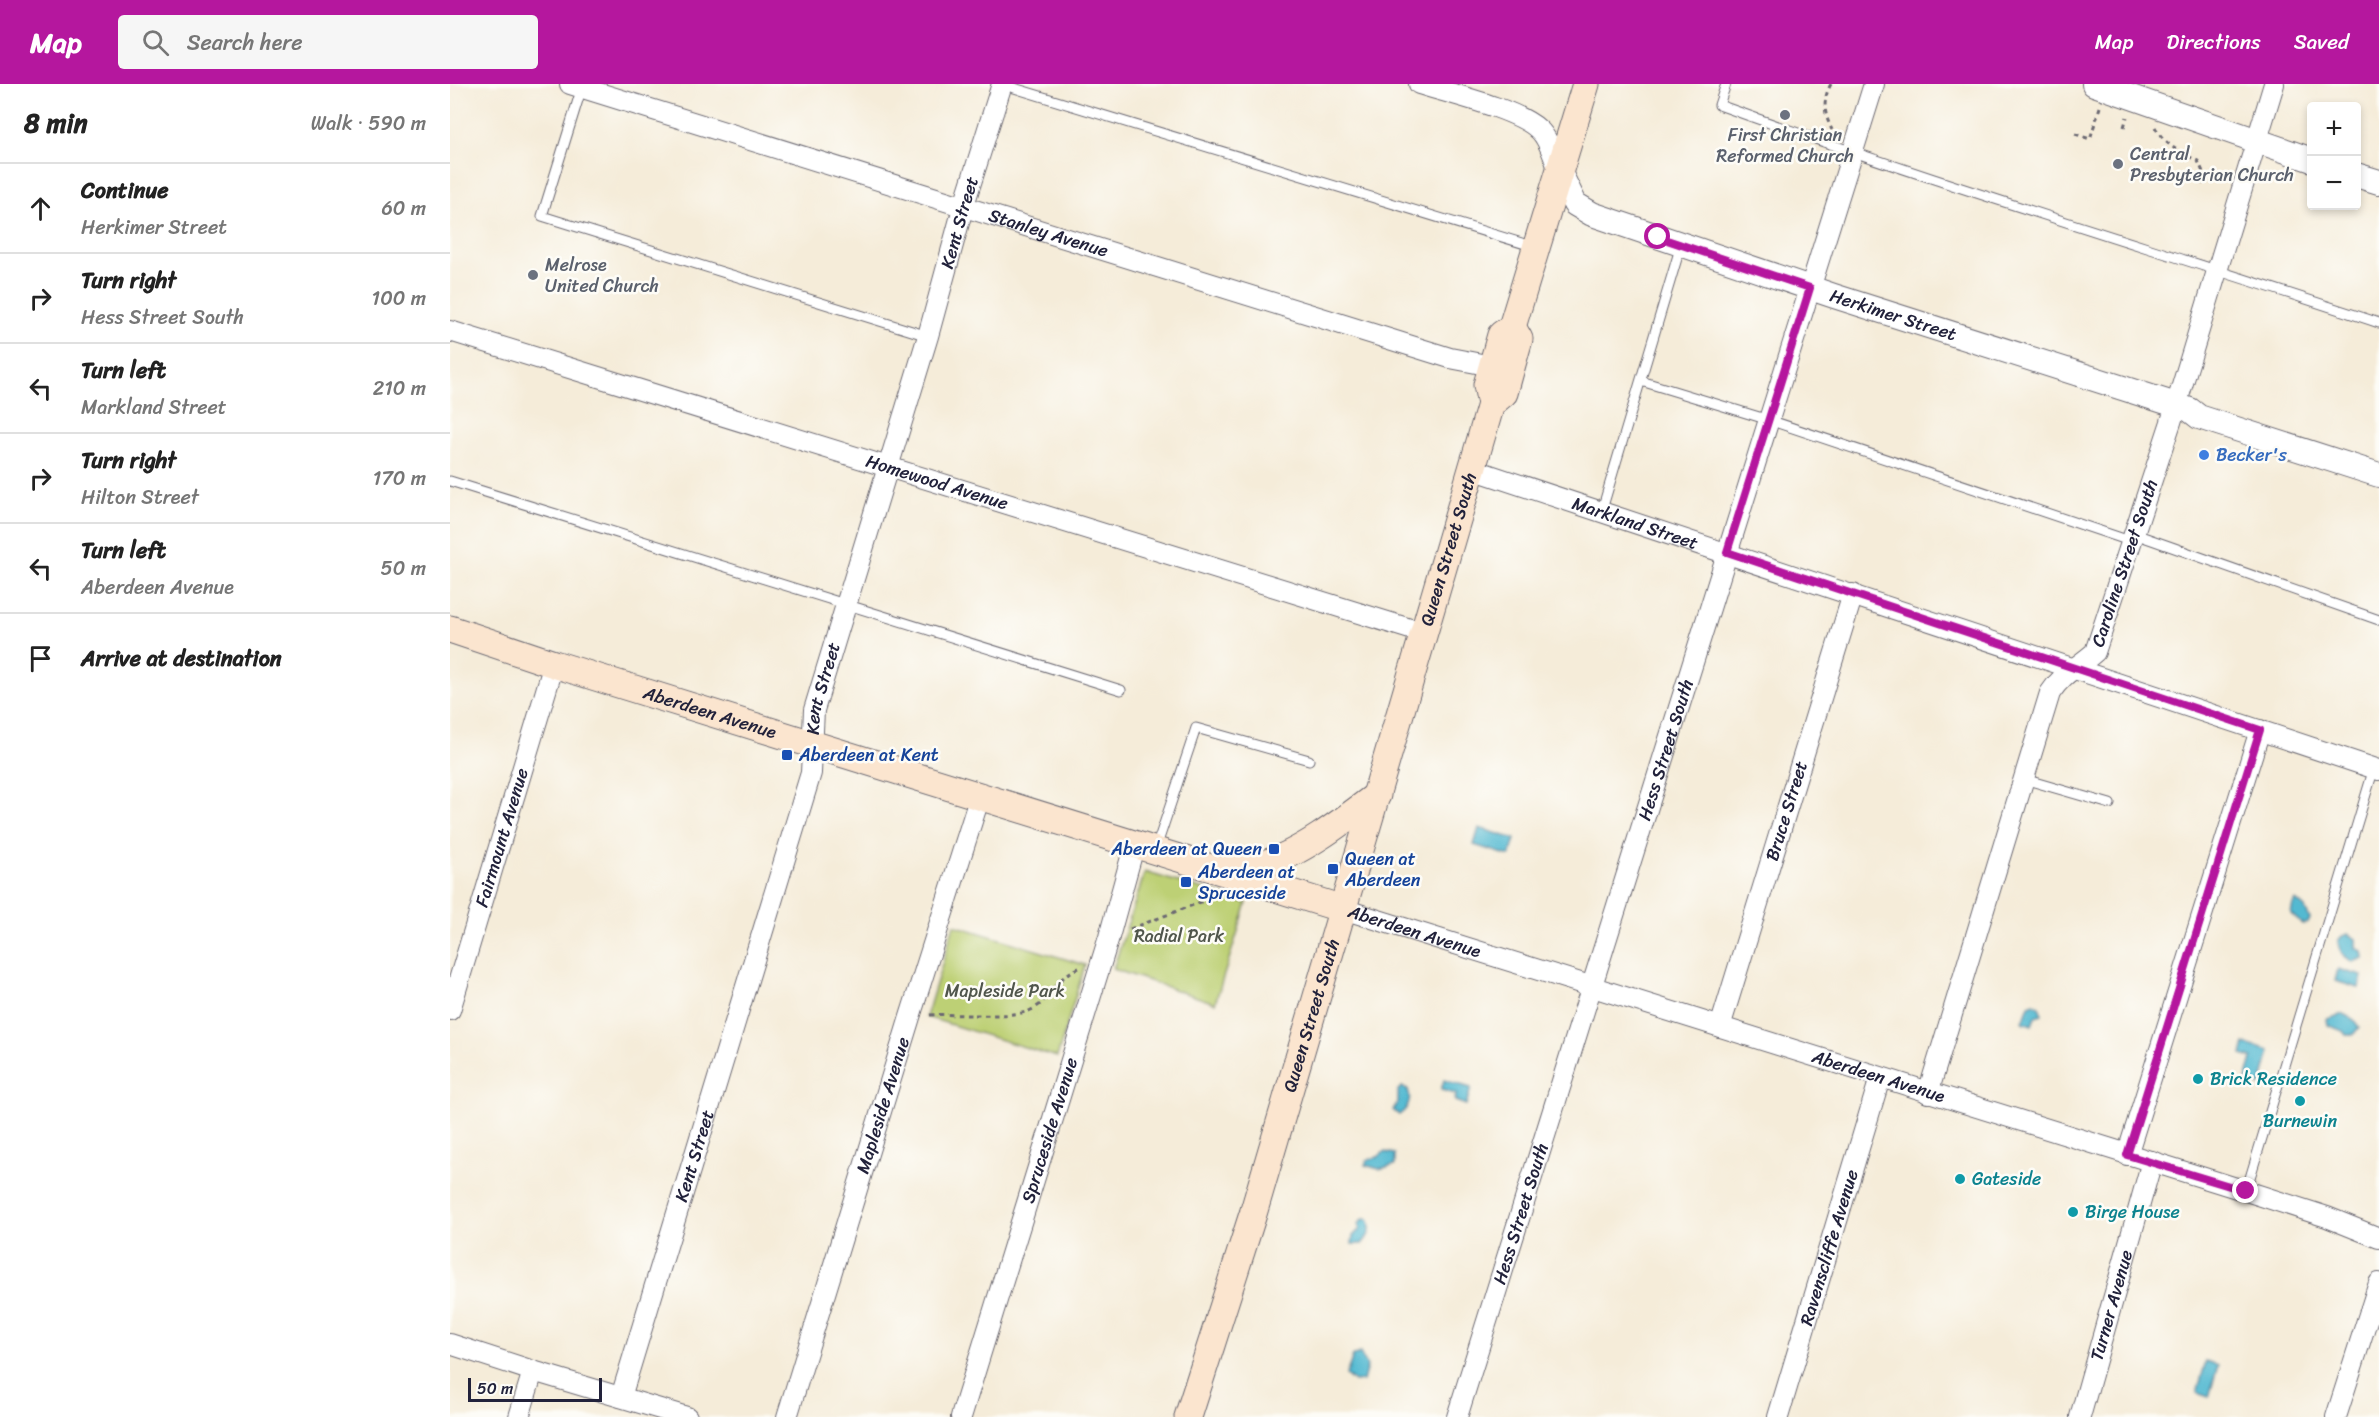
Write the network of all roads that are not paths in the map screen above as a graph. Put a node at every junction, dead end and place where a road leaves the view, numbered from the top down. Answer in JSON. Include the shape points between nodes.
{"nodes":[{"id":1,"x":1001,"y":84,"type":"edge"},
{"id":2,"x":1419,"y":84,"type":"edge"},
{"id":3,"x":1586,"y":84,"type":"edge"},
{"id":4,"x":1726,"y":84,"type":"edge"},
{"id":5,"x":1874,"y":84,"type":"edge"},
{"id":6,"x":2274,"y":84,"type":"edge"},
{"id":7,"x":576,"y":86,"type":"edge"},
{"id":8,"x":2100,"y":86,"type":"edge"},
{"id":9,"x":2257,"y":142,"type":"junction"},
{"id":10,"x":1853,"y":150,"type":"junction"},
{"id":11,"x":2307,"y":158,"type":"edge"},
{"id":12,"x":1559,"y":171,"type":"junction"},
{"id":13,"x":2361,"y":177,"type":"edge"},
{"id":14,"x":2379,"y":182,"type":"edge"},
{"id":15,"x":963,"y":208,"type":"junction"},
{"id":16,"x":1682,"y":244,"type":"junction"},
{"id":17,"x":1536,"y":248,"type":"junction"},
{"id":18,"x":2216,"y":269,"type":"junction"},
{"id":19,"x":1810,"y":288,"type":"junction"},
{"id":20,"x":2379,"y":323,"type":"edge"},
{"id":21,"x":1512,"y":327,"type":"junction"},
{"id":22,"x":450,"y":331,"type":"edge"},
{"id":23,"x":928,"y":336,"type":"junction"},
{"id":24,"x":1492,"y":366,"type":"junction"},
{"id":25,"x":1641,"y":381,"type":"junction"},
{"id":26,"x":1491,"y":404,"type":"junction"},
{"id":27,"x":2176,"y":405,"type":"junction"},
{"id":28,"x":1769,"y":420,"type":"junction"},
{"id":29,"x":888,"y":468,"type":"junction"},
{"id":30,"x":1472,"y":469,"type":"junction"},
{"id":31,"x":2379,"y":475,"type":"edge"},
{"id":32,"x":450,"y":481,"type":"edge"},
{"id":33,"x":1601,"y":513,"type":"junction"},
{"id":34,"x":2131,"y":537,"type":"junction"},
{"id":35,"x":1727,"y":552,"type":"junction"},
{"id":36,"x":1853,"y":594,"type":"junction"},
{"id":37,"x":847,"y":604,"type":"junction"},
{"id":38,"x":2379,"y":620,"type":"edge"},
{"id":39,"x":450,"y":629,"type":"edge"},
{"id":40,"x":1423,"y":633,"type":"junction"},
{"id":41,"x":554,"y":664,"type":"junction"},
{"id":42,"x":2072,"y":667,"type":"junction"},
{"id":43,"x":1121,"y":690,"type":"dead end"},
{"id":44,"x":2260,"y":730,"type":"junction"},
{"id":45,"x":812,"y":743,"type":"junction"},
{"id":46,"x":1309,"y":760,"type":"dead end"},
{"id":47,"x":2376,"y":769,"type":"edge"},
{"id":48,"x":2024,"y":779,"type":"junction"},
{"id":49,"x":1377,"y":795,"type":"junction"},
{"id":50,"x":980,"y":796,"type":"junction"},
{"id":51,"x":2110,"y":804,"type":"dead end"},
{"id":52,"x":1145,"y":847,"type":"junction"},
{"id":53,"x":1216,"y":870,"type":"junction"},
{"id":54,"x":1343,"y":909,"type":"junction"},
{"id":55,"x":1592,"y":986,"type":"junction"},
{"id":56,"x":450,"y":1010,"type":"edge"},
{"id":57,"x":1720,"y":1027,"type":"junction"},
{"id":58,"x":1880,"y":1078,"type":"junction"},
{"id":59,"x":1928,"y":1093,"type":"junction"},
{"id":60,"x":2127,"y":1155,"type":"junction"},
{"id":61,"x":2152,"y":1161,"type":"junction"},
{"id":62,"x":2246,"y":1191,"type":"junction"},
{"id":63,"x":2379,"y":1238,"type":"edge"},
{"id":64,"x":2379,"y":1282,"type":"edge"},
{"id":65,"x":450,"y":1344,"type":"edge"},
{"id":66,"x":533,"y":1371,"type":"junction"},
{"id":67,"x":621,"y":1397,"type":"junction"},
{"id":68,"x":519,"y":1417,"type":"edge"},
{"id":69,"x":687,"y":1417,"type":"edge"},
{"id":70,"x":787,"y":1417,"type":"edge"},
{"id":71,"x":960,"y":1417,"type":"edge"},
{"id":72,"x":1188,"y":1417,"type":"edge"},
{"id":73,"x":1457,"y":1417,"type":"edge"},
{"id":74,"x":1778,"y":1417,"type":"edge"},
{"id":75,"x":2080,"y":1417,"type":"edge"},
{"id":76,"x":2336,"y":1417,"type":"edge"}],
"edges":[{"from":1,"to":15,"type":"street","name":"Kent Street"},
{"from":1,"to":17,"type":"lane"},
{"from":2,"to":12,"type":"street","name":"Herkimer Street","via":[[1527,121],[1539,129]]},
{"from":3,"to":12,"type":"main road","name":"Queen Street South"},
{"from":4,"to":10,"type":"lane","via":[[1719,105]]},
{"from":5,"to":10,"type":"street","name":"Hess Street South"},
{"from":6,"to":9,"type":"street","name":"Caroline Street South"},
{"from":7,"to":15,"type":"street","name":"Stanley Avenue"},
{"from":7,"to":23,"type":"lane","via":[[542,216]]},
{"from":8,"to":9,"type":"street"},
{"from":9,"to":11,"type":"street"},
{"from":9,"to":18,"type":"street","name":"Caroline Street South"},
{"from":10,"to":18,"type":"lane"},
{"from":10,"to":19,"type":"street","name":"Hess Street South"},
{"from":12,"to":16,"type":"street","name":"Herkimer Street","via":[[1575,204],[1583,210]]},
{"from":12,"to":17,"type":"main road","name":"Queen Street South"},
{"from":13,"to":14,"type":"street"},
{"from":15,"to":23,"type":"street","name":"Kent Street"},
{"from":15,"to":24,"type":"street","name":"Stanley Avenue","via":[[1450,358]]},
{"from":16,"to":19,"type":"street","name":"Herkimer Street"},
{"from":16,"to":25,"type":"lane"},
{"from":17,"to":21,"type":"main road","name":"Queen Street South"},
{"from":18,"to":20,"type":"lane"},
{"from":18,"to":27,"type":"street","name":"Caroline Street South"},
{"from":19,"to":27,"type":"street","name":"Herkimer Street"},
{"from":19,"to":28,"type":"street","name":"Hess Street South"},
{"from":21,"to":24,"type":"main road","name":"Queen Street South","via":[[1501,335]]},
{"from":21,"to":26,"type":"main road","name":"Queen Street South","via":[[1519,339],[1510,372],[1504,393]]},
{"from":22,"to":29,"type":"street","name":"Homewood Avenue"},
{"from":23,"to":29,"type":"street","name":"Kent Street"},
{"from":24,"to":26,"type":"main road","name":"Queen Street South","via":[[1487,385]]},
{"from":25,"to":28,"type":"lane"},
{"from":25,"to":33,"type":"lane"},
{"from":26,"to":30,"type":"main road","name":"Queen Street South"},
{"from":27,"to":31,"type":"street","name":"Herkimer Street","via":[[2199,417]]},
{"from":27,"to":34,"type":"street","name":"Caroline Street South"},
{"from":28,"to":34,"type":"lane"},
{"from":28,"to":35,"type":"street","name":"Hess Street South"},
{"from":29,"to":37,"type":"street","name":"Kent Street"},
{"from":29,"to":40,"type":"street","name":"Homewood Avenue"},
{"from":30,"to":33,"type":"street","name":"Markland Street"},
{"from":30,"to":40,"type":"main road","name":"Queen Street South"},
{"from":32,"to":37,"type":"lane"},
{"from":33,"to":35,"type":"street","name":"Markland Street"},
{"from":34,"to":38,"type":"lane"},
{"from":34,"to":42,"type":"street","name":"Caroline Street South","via":[[2095,652]]},
{"from":35,"to":36,"type":"street","name":"Markland Street"},
{"from":35,"to":55,"type":"street","name":"Hess Street South"},
{"from":36,"to":42,"type":"street","name":"Markland Street"},
{"from":36,"to":57,"type":"street","name":"Bruce Street"},
{"from":37,"to":43,"type":"lane"},
{"from":37,"to":45,"type":"street","name":"Kent Street","via":[[814,710]]},
{"from":39,"to":41,"type":"main road","name":"Aberdeen Avenue"},
{"from":40,"to":49,"type":"main road","name":"Queen Street South"},
{"from":41,"to":45,"type":"main road","name":"Aberdeen Avenue"},
{"from":41,"to":56,"type":"street","name":"Fairmount Avenue"},
{"from":42,"to":44,"type":"street","name":"Markland Street"},
{"from":42,"to":48,"type":"street","name":"Caroline Street South","via":[[2050,693]]},
{"from":44,"to":47,"type":"street","name":"Markland Street"},
{"from":44,"to":60,"type":"street"},
{"from":45,"to":50,"type":"main road","name":"Aberdeen Avenue"},
{"from":45,"to":67,"type":"street","name":"Kent Street","via":[[812,773]]},
{"from":46,"to":52,"type":"lane","via":[[1196,728]]},
{"from":47,"to":62,"type":"lane"},
{"from":48,"to":51,"type":"lane"},
{"from":48,"to":59,"type":"street","name":"Caroline Street South"},
{"from":49,"to":53,"type":"main road","via":[[1342,822],[1288,854],[1268,862]]},
{"from":49,"to":54,"type":"main road","name":"Queen Street South"},
{"from":50,"to":52,"type":"main road","name":"Aberdeen Avenue"},
{"from":50,"to":70,"type":"street","name":"Mapleside Avenue"},
{"from":52,"to":53,"type":"main road","name":"Aberdeen Avenue"},
{"from":52,"to":71,"type":"street","name":"Spruceside Avenue","via":[[1101,960]]},
{"from":53,"to":54,"type":"main road","name":"Aberdeen Avenue"},
{"from":54,"to":55,"type":"street","name":"Aberdeen Avenue"},
{"from":54,"to":72,"type":"main road","name":"Queen Street South"},
{"from":55,"to":57,"type":"street","name":"Aberdeen Avenue"},
{"from":55,"to":73,"type":"street","name":"Hess Street South"},
{"from":57,"to":58,"type":"street","name":"Aberdeen Avenue"},
{"from":58,"to":59,"type":"street","name":"Aberdeen Avenue"},
{"from":58,"to":74,"type":"street","name":"Ravenscliffe Avenue"},
{"from":59,"to":60,"type":"street","name":"Aberdeen Avenue"},
{"from":60,"to":61,"type":"street","name":"Aberdeen Avenue"},
{"from":61,"to":62,"type":"street","name":"Aberdeen Avenue"},
{"from":61,"to":75,"type":"street","name":"Turner Avenue"},
{"from":62,"to":63,"type":"street","name":"Aberdeen Avenue"},
{"from":64,"to":76,"type":"street"},
{"from":65,"to":66,"type":"street"},
{"from":66,"to":67,"type":"street"},
{"from":66,"to":68,"type":"street"},
{"from":67,"to":69,"type":"street"}]}
